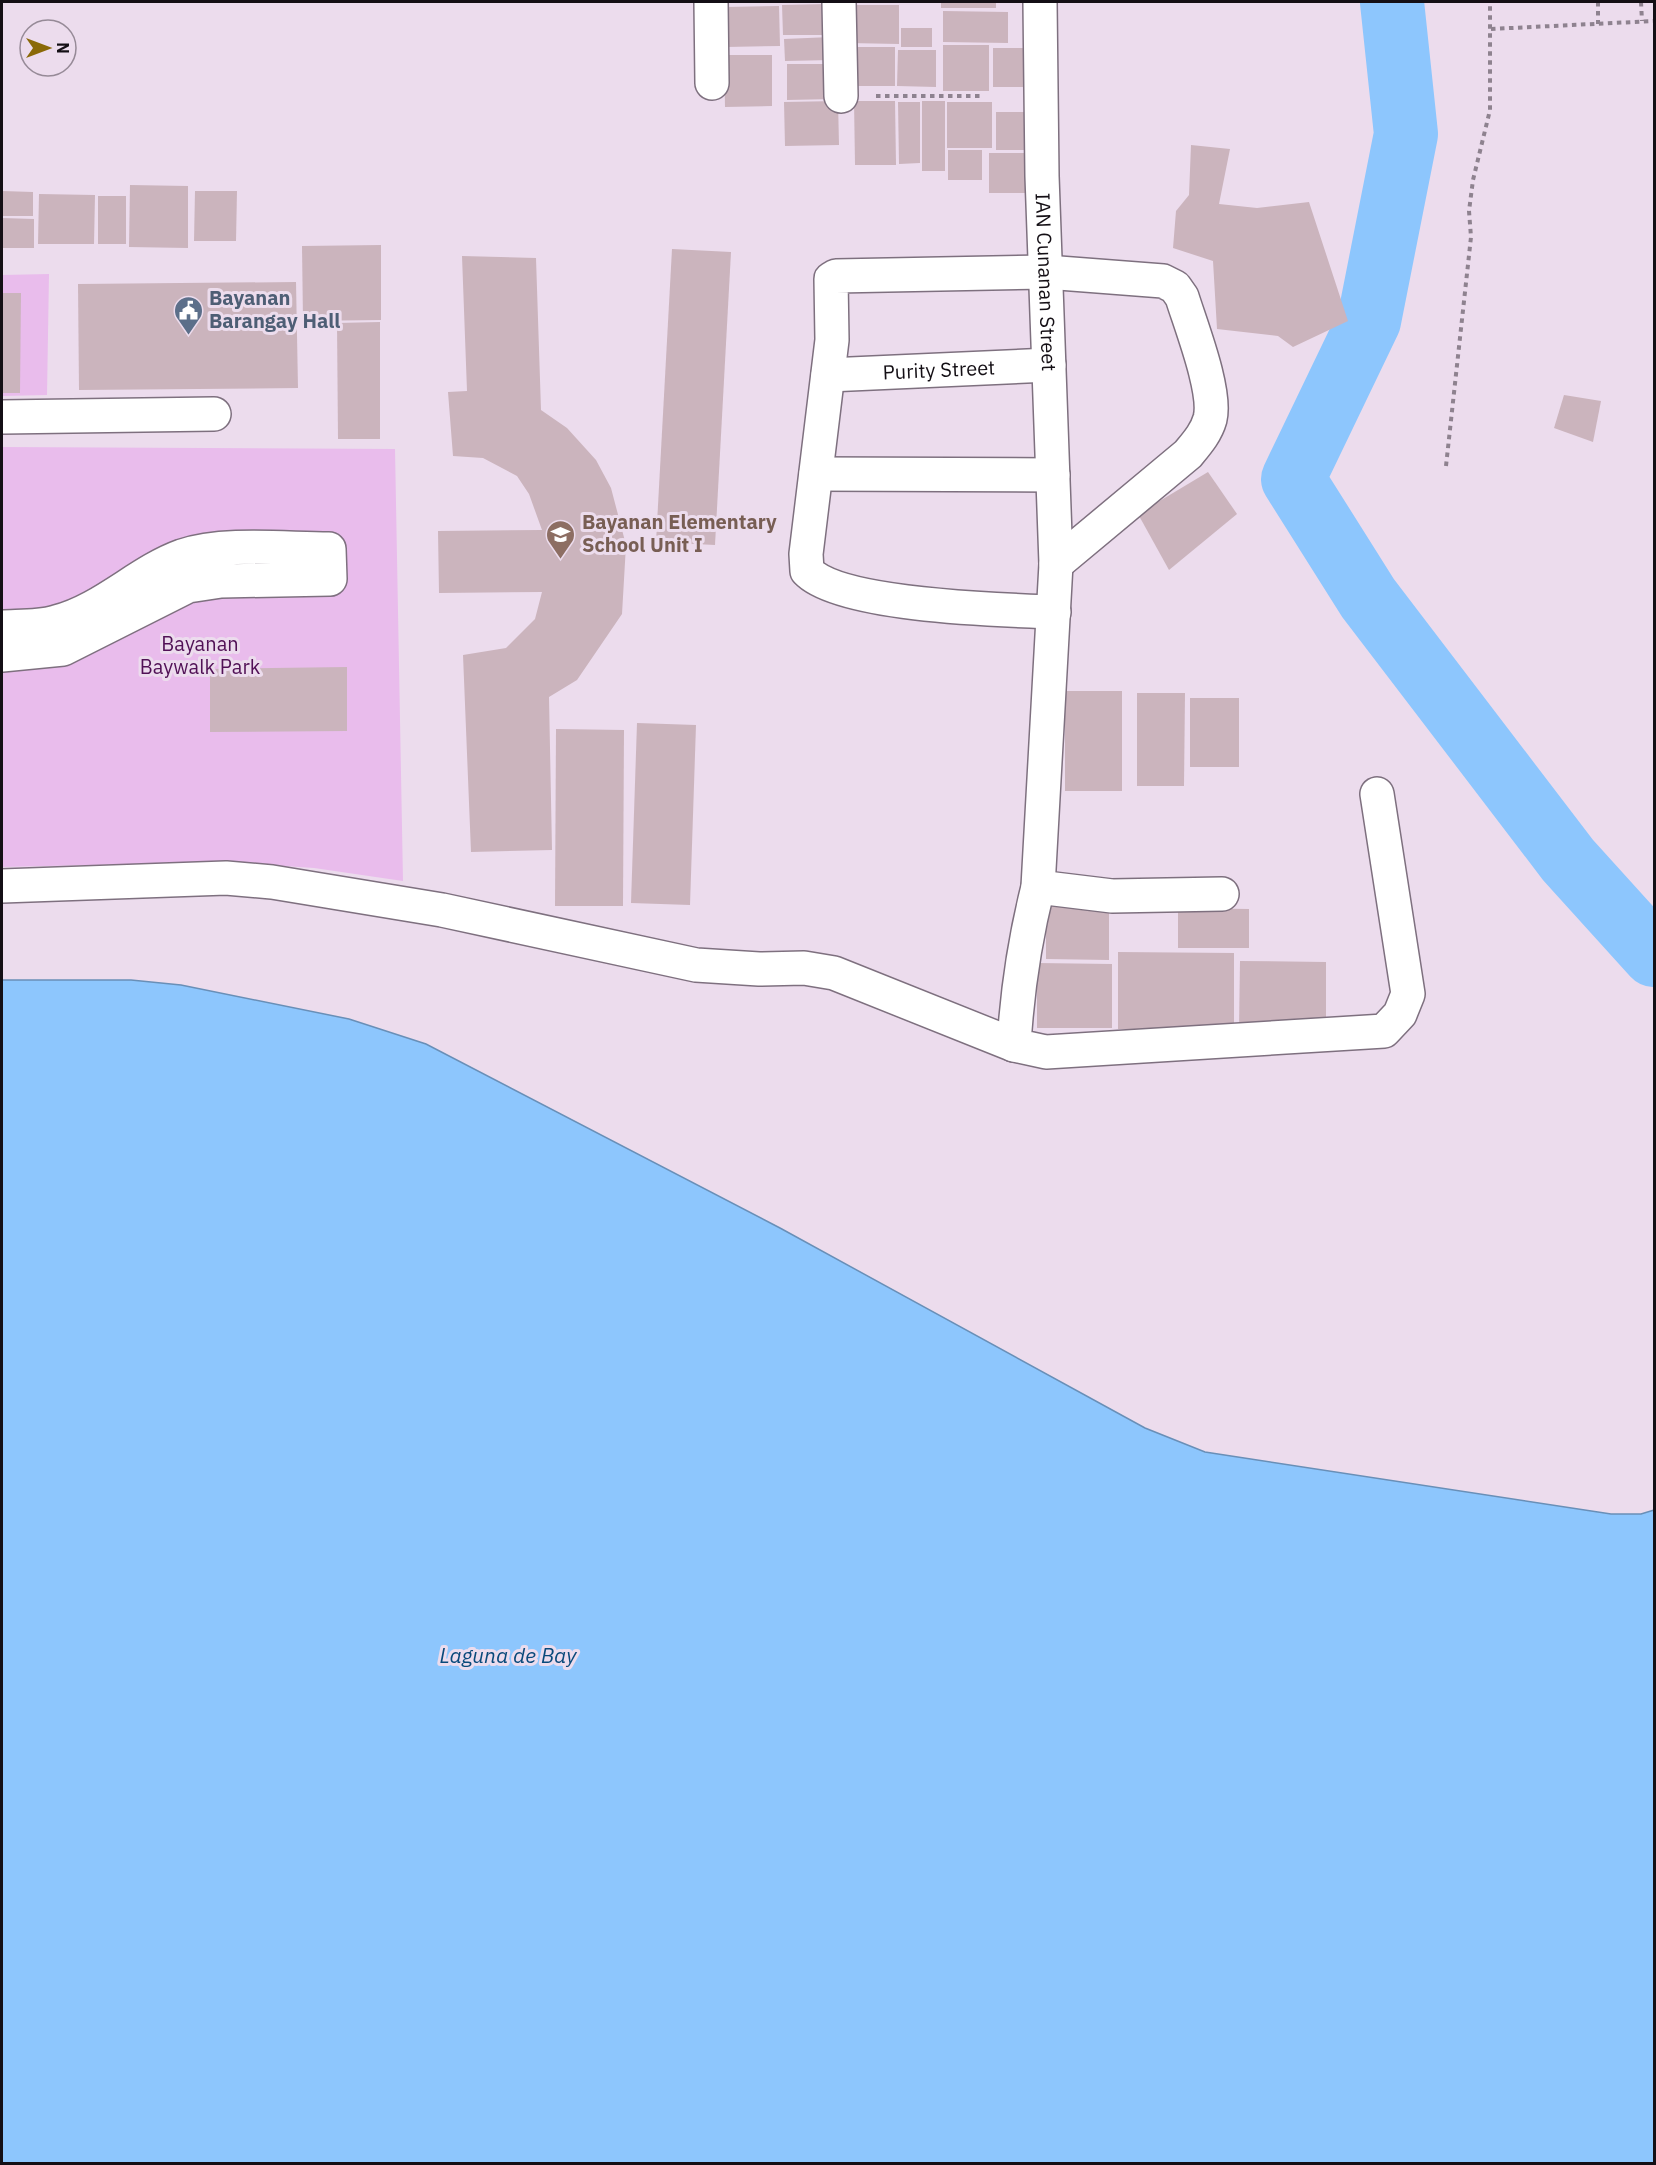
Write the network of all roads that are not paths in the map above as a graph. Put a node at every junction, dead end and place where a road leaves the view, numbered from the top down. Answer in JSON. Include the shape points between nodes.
{"nodes":[{"id":1,"x":711,"y":2,"type":"edge"},
{"id":2,"x":839,"y":2,"type":"edge"},
{"id":3,"x":1040,"y":2,"type":"edge"},
{"id":4,"x":712,"y":83,"type":"dead end"},
{"id":5,"x":841,"y":96,"type":"road end"},
{"id":6,"x":1046,"y":272,"type":"junction"},
{"id":7,"x":1049,"y":365,"type":"junction"},
{"id":8,"x":828,"y":375,"type":"junction"},
{"id":9,"x":214,"y":414,"type":"dead end"},
{"id":10,"x":2,"y":417,"type":"edge"},
{"id":11,"x":816,"y":474,"type":"junction"},
{"id":12,"x":1053,"y":475,"type":"junction"},
{"id":13,"x":1056,"y":564,"type":"junction"},
{"id":14,"x":1054,"y":612,"type":"junction"},
{"id":15,"x":2,"y":627,"type":"edge"},
{"id":16,"x":2,"y":655,"type":"edge"},
{"id":17,"x":1377,"y":794,"type":"dead end"},
{"id":18,"x":2,"y":886,"type":"edge"},
{"id":19,"x":1038,"y":887,"type":"junction"},
{"id":20,"x":1222,"y":894,"type":"dead end"},
{"id":21,"x":1014,"y":1045,"type":"junction"}],
"edges":[{"from":1,"to":4,"type":"street"},
{"from":2,"to":5,"type":"street"},
{"from":3,"to":6,"type":"street","name":"IAN Cunanan Street"},
{"from":6,"to":7,"type":"street","name":"IAN Cunanan Street"},
{"from":6,"to":8,"type":"street","via":[[837,276],[829,284],[832,340]]},
{"from":6,"to":13,"type":"street","via":[[1163,281],[1175,286],[1182,297],[1212,400],[1204,434],[1188,454]]},
{"from":7,"to":8,"type":"street","name":"Purity Street"},
{"from":7,"to":12,"type":"street","name":"IAN Cunanan Street"},
{"from":8,"to":11,"type":"street"},
{"from":9,"to":10,"type":"street"},
{"from":11,"to":12,"type":"street"},
{"from":11,"to":14,"type":"street","via":[[806,554],[807,572],[814,580],[838,589],[929,604]]},
{"from":12,"to":13,"type":"street","name":"IAN Cunanan Street"},
{"from":13,"to":14,"type":"street","name":"IAN Cunanan Street"},
{"from":14,"to":19,"type":"street","name":"IAN Cunanan Street"},
{"from":15,"to":16,"type":"street","via":[[57,622],[81,613],[158,566],[216,549],[329,564],[188,586],[63,649]]},
{"from":17,"to":21,"type":"street","via":[[1407,994],[1400,1014],[1384,1031],[1046,1052]]},
{"from":18,"to":21,"type":"street","via":[[226,878],[272,882],[442,910],[696,965],[804,968],[834,973]]},
{"from":19,"to":20,"type":"street","via":[[1112,896]]},
{"from":19,"to":21,"type":"street","name":"IAN Cunanan Street","via":[[1028,929]]}]}
